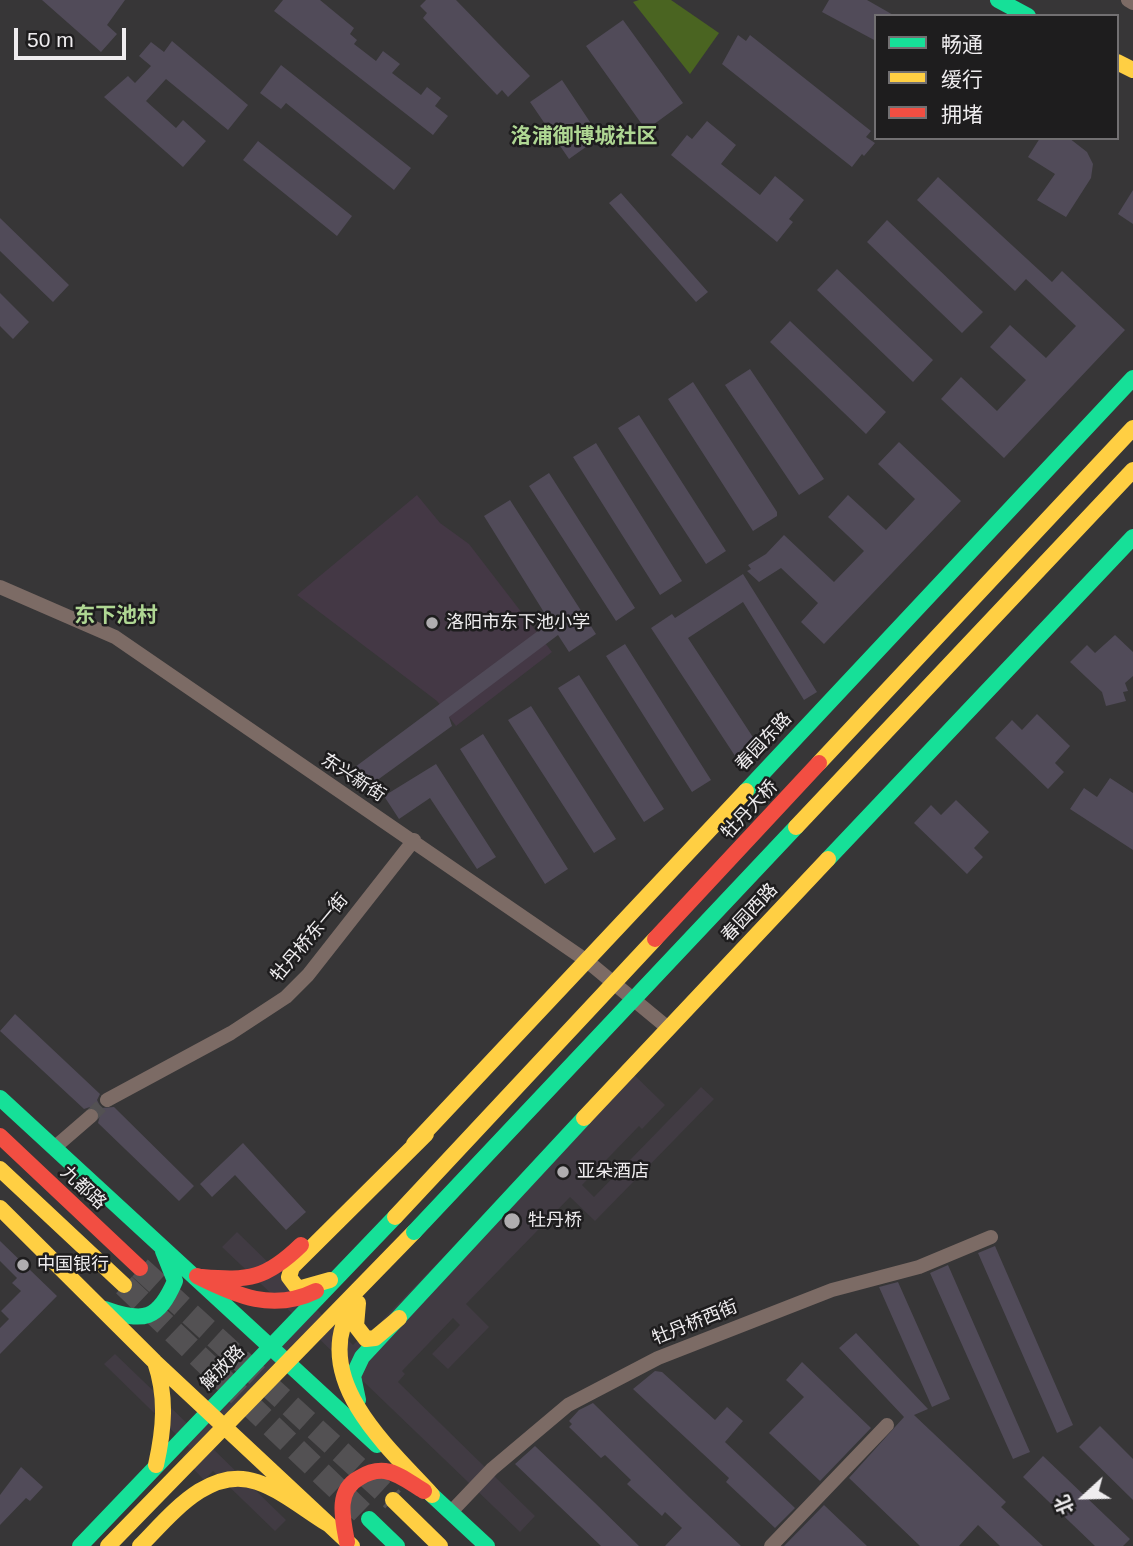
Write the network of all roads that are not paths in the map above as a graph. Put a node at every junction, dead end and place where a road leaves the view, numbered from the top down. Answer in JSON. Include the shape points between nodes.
{"nodes":[{"id":1,"x":998,"y":0,"type":"edge"},
{"id":2,"x":1128,"y":0,"type":"edge"},
{"id":3,"x":1133,"y":4,"type":"edge"},
{"id":4,"x":1024,"y":14,"type":"edge"},
{"id":5,"x":1133,"y":378,"type":"edge"},
{"id":6,"x":1133,"y":428,"type":"edge"},
{"id":7,"x":1133,"y":470,"type":"edge"},
{"id":8,"x":1133,"y":537,"type":"edge"},
{"id":9,"x":0,"y":587,"type":"edge"},
{"id":10,"x":414,"y":840,"type":"junction"},
{"id":11,"x":587,"y":961,"type":"junction"},
{"id":12,"x":668,"y":1028,"type":"junction"},
{"id":13,"x":0,"y":1098,"type":"edge"},
{"id":14,"x":107,"y":1100,"type":"tunnel mouth"},
{"id":15,"x":90,"y":1116,"type":"tunnel mouth"},
{"id":16,"x":426,"y":1134,"type":"junction"},
{"id":17,"x":0,"y":1136,"type":"edge"},
{"id":18,"x":54,"y":1148,"type":"junction"},
{"id":19,"x":0,"y":1169,"type":"edge"},
{"id":20,"x":0,"y":1208,"type":"edge"},
{"id":21,"x":395,"y":1217,"type":"joint"},
{"id":22,"x":991,"y":1237,"type":"dead end"},
{"id":23,"x":161,"y":1246,"type":"junction"},
{"id":24,"x":141,"y":1268,"type":"tunnel mouth"},
{"id":25,"x":197,"y":1276,"type":"junction"},
{"id":26,"x":337,"y":1278,"type":"junction"},
{"id":27,"x":124,"y":1285,"type":"tunnel mouth"},
{"id":28,"x":364,"y":1287,"type":"junction"},
{"id":29,"x":100,"y":1307,"type":"junction"},
{"id":30,"x":399,"y":1318,"type":"junction"},
{"id":31,"x":271,"y":1346,"type":"junction"},
{"id":32,"x":155,"y":1362,"type":"junction"},
{"id":33,"x":287,"y":1362,"type":"junction"},
{"id":34,"x":208,"y":1412,"type":"junction"},
{"id":35,"x":363,"y":1415,"type":"junction"},
{"id":36,"x":887,"y":1425,"type":"dead end"},
{"id":37,"x":223,"y":1427,"type":"junction"},
{"id":38,"x":156,"y":1466,"type":"junction"},
{"id":39,"x":432,"y":1495,"type":"junction"},
{"id":40,"x":393,"y":1500,"type":"tunnel mouth"},
{"id":41,"x":451,"y":1512,"type":"junction"},
{"id":42,"x":369,"y":1519,"type":"tunnel mouth"},
{"id":43,"x":328,"y":1524,"type":"junction"},
{"id":44,"x":350,"y":1544,"type":"edge"},
{"id":45,"x":80,"y":1546,"type":"edge"},
{"id":46,"x":108,"y":1546,"type":"edge"},
{"id":47,"x":140,"y":1546,"type":"edge"},
{"id":48,"x":397,"y":1546,"type":"edge"},
{"id":49,"x":440,"y":1546,"type":"edge"},
{"id":50,"x":487,"y":1546,"type":"edge"},
{"id":51,"x":771,"y":1546,"type":"edge"}],
"edges":[{"from":1,"to":4,"type":"main road"},
{"from":2,"to":3,"type":"street"},
{"from":5,"to":11,"type":"main road","name":"春园东路"},
{"from":6,"to":21,"type":"main road","name":"牡丹大桥","bridge":true},
{"from":7,"to":28,"type":"main road","bridge":true},
{"from":8,"to":12,"type":"main road","name":"春园西路"},
{"from":9,"to":10,"type":"street","name":"东兴新街","via":[[115,637],[348,800]]},
{"from":10,"to":11,"type":"street","name":"东兴新街"},
{"from":10,"to":14,"type":"street","name":"牡丹桥东一街","via":[[286,997]]},
{"from":11,"to":12,"type":"street","name":"东兴新街"},
{"from":11,"to":16,"type":"main road","name":"春园东路"},
{"from":12,"to":30,"type":"main road","name":"春园西路"},
{"from":13,"to":18,"type":"main road"},
{"from":15,"to":18,"type":"street"},
{"from":16,"to":25,"type":"main road","via":[[342,1203],[276,1270],[259,1279]]},
{"from":16,"to":26,"type":"main road","via":[[292,1267],[289,1277],[298,1289]]},
{"from":17,"to":24,"type":"main road","name":"九都路"},
{"from":18,"to":23,"type":"main road"},
{"from":19,"to":27,"type":"main road"},
{"from":20,"to":29,"type":"main road"},
{"from":21,"to":26,"type":"main road","name":"解放路"},
{"from":22,"to":41,"type":"street","name":"牡丹桥西街","via":[[919,1266],[832,1290],[658,1358],[568,1405],[492,1469]]},
{"from":23,"to":25,"type":"main road"},
{"from":23,"to":29,"type":"main road","via":[[175,1280],[165,1305],[149,1317],[133,1319]]},
{"from":25,"to":26,"type":"main road","via":[[235,1295],[272,1304],[302,1300]]},
{"from":25,"to":31,"type":"main road"},
{"from":26,"to":31,"type":"main road","name":"解放路"},
{"from":28,"to":30,"type":"main road","via":[[356,1312],[359,1334],[375,1338]]},
{"from":28,"to":33,"type":"main road"},
{"from":28,"to":35,"type":"main road","via":[[342,1328],[340,1363],[348,1391]]},
{"from":29,"to":32,"type":"main road"},
{"from":30,"to":35,"type":"main road","via":[[362,1357],[353,1376]]},
{"from":31,"to":33,"type":"main road"},
{"from":31,"to":34,"type":"main road","name":"解放路"},
{"from":32,"to":34,"type":"main road"},
{"from":32,"to":38,"type":"main road","via":[[166,1412]]},
{"from":33,"to":37,"type":"main road"},
{"from":33,"to":39,"type":"main road"},
{"from":34,"to":37,"type":"main road"},
{"from":34,"to":38,"type":"main road","name":"解放路"},
{"from":35,"to":39,"type":"main road"},
{"from":36,"to":51,"type":"street"},
{"from":37,"to":43,"type":"main road"},
{"from":37,"to":46,"type":"main road"},
{"from":38,"to":45,"type":"main road","name":"解放路"},
{"from":39,"to":41,"type":"main road"},
{"from":39,"to":44,"type":"main road","via":[[387,1471],[374,1470],[358,1477],[342,1500]]},
{"from":40,"to":49,"type":"main road"},
{"from":41,"to":50,"type":"main road"},
{"from":42,"to":48,"type":"main road"},
{"from":43,"to":44,"type":"main road"},
{"from":43,"to":47,"type":"main road","via":[[255,1481],[236,1479],[200,1490]]}]}
